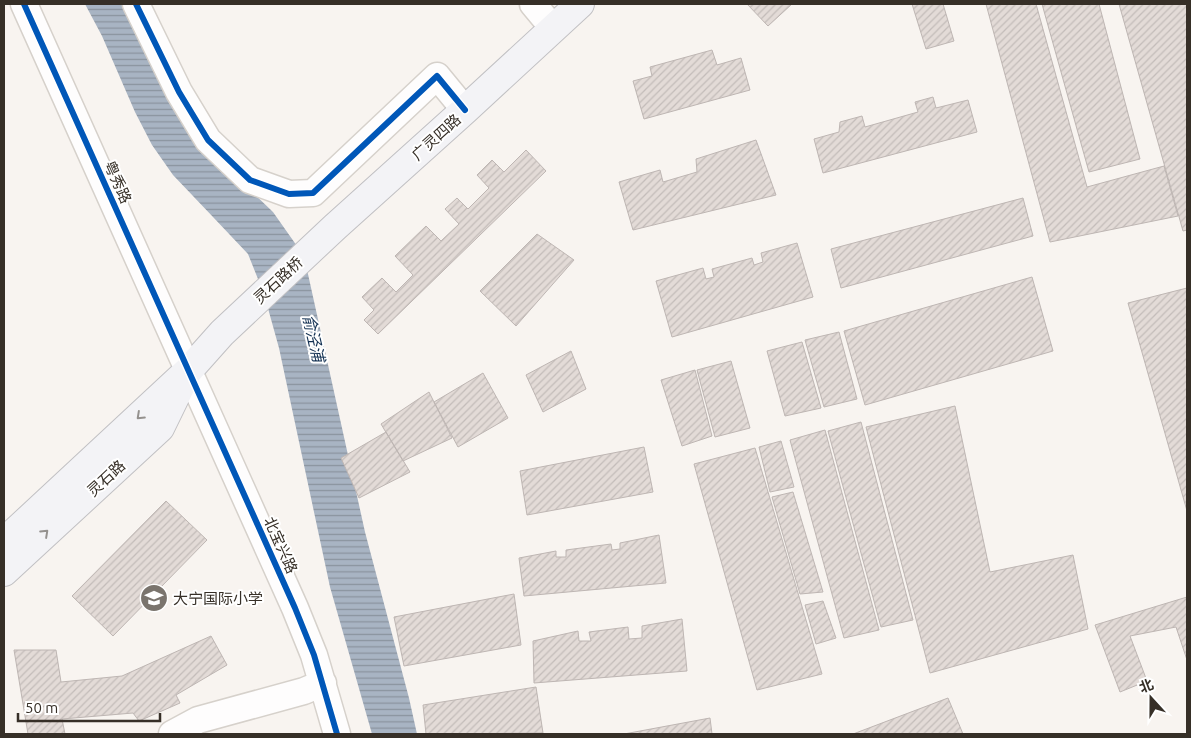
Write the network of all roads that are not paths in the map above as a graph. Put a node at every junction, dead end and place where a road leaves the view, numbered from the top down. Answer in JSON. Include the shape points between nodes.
{"nodes":[{"id":1,"x":24,"y":4,"type":"edge"},
{"id":2,"x":136,"y":4,"type":"edge"},
{"id":3,"x":533,"y":4,"type":"edge"},
{"id":4,"x":580,"y":4,"type":"edge"},
{"id":5,"x":553,"y":28,"type":"junction"},
{"id":6,"x":465,"y":110,"type":"junction"},
{"id":7,"x":335,"y":227,"type":"joint"},
{"id":8,"x":222,"y":333,"type":"joint"},
{"id":9,"x":189,"y":370,"type":"junction"},
{"id":10,"x":4,"y":542,"type":"edge"},
{"id":11,"x":4,"y":572,"type":"edge"},
{"id":12,"x":323,"y":683,"type":"junction"},
{"id":13,"x":172,"y":734,"type":"edge"},
{"id":14,"x":338,"y":734,"type":"edge"}],
"edges":[{"from":1,"to":9,"type":"street","name":"粤秀路"},
{"from":2,"to":6,"type":"street","via":[[179,92],[208,140],[250,180],[290,194],[313,193],[437,76]]},
{"from":3,"to":5,"type":"street"},
{"from":4,"to":5,"type":"main road","name":"广灵四路"},
{"from":5,"to":6,"type":"main road","name":"广灵四路"},
{"from":6,"to":7,"type":"main road","name":"广灵四路"},
{"from":7,"to":8,"type":"main road","name":"灵石路桥"},
{"from":8,"to":9,"type":"main road","name":"灵石路"},
{"from":9,"to":10,"type":"main road","name":"灵石路","one_way":true},
{"from":11,"to":9,"type":"main road","name":"灵石路","one_way":true,"via":[[160,428]]},
{"from":9,"to":12,"type":"street","name":"北宝兴路","via":[[295,608]]},
{"from":12,"to":13,"type":"street","via":[[198,720]]},
{"from":12,"to":14,"type":"street","name":"北宝兴路"}]}
